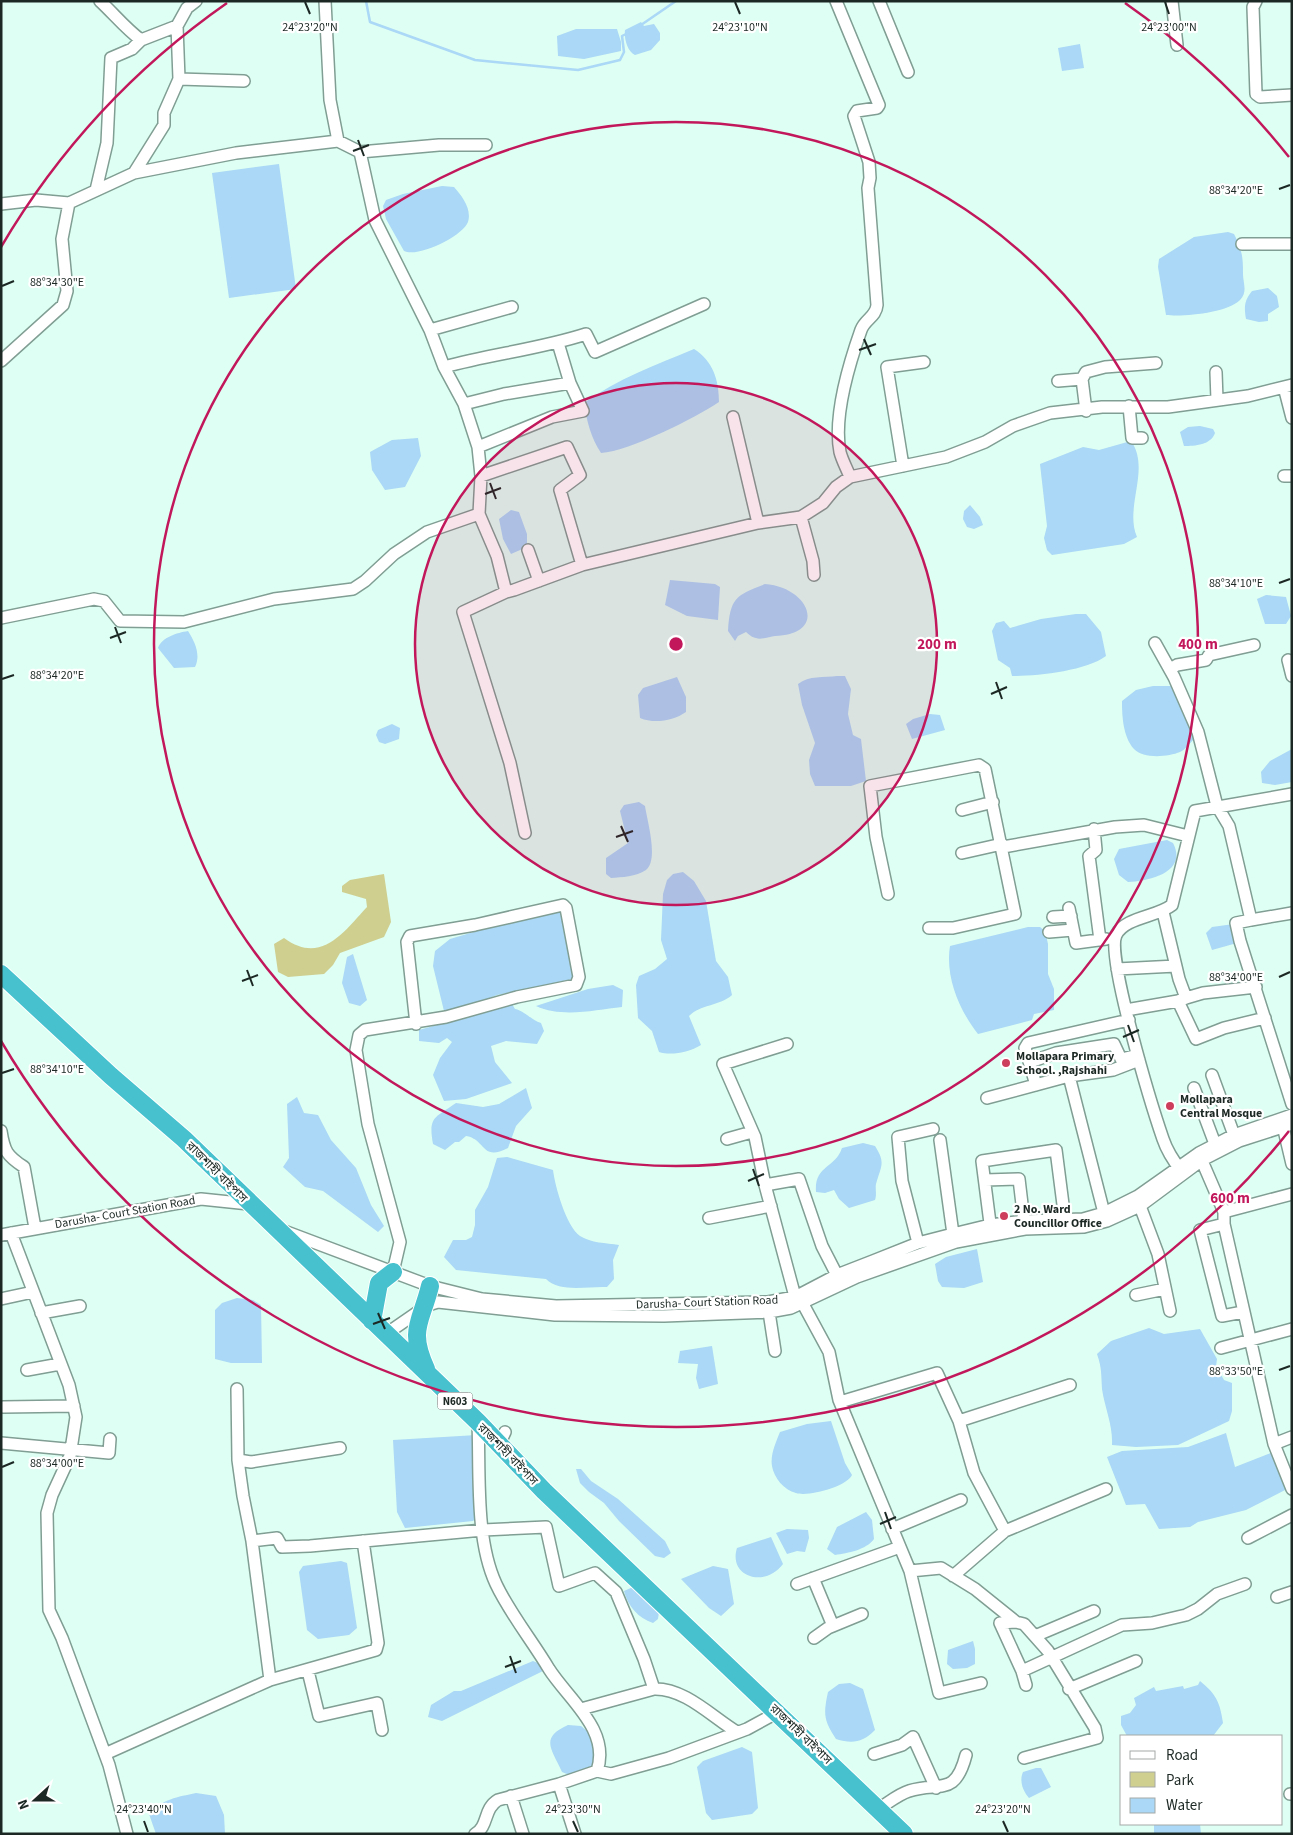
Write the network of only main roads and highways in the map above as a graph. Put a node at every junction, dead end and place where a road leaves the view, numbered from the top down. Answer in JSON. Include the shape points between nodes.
{"nodes":[{"id":1,"x":1,"y":974,"type":"edge"},
{"id":2,"x":393,"y":1272,"type":"road end"},
{"id":3,"x":430,"y":1286,"type":"road end"},
{"id":4,"x":372,"y":1320,"type":"junction"},
{"id":5,"x":430,"y":1378,"type":"junction"},
{"id":6,"x":904,"y":1834,"type":"edge"}],
"edges":[{"from":1,"to":4,"type":"highway","name":"রাজশাহী বাইপাস","number":"N603","via":[[184,1139]]},
{"from":2,"to":4,"type":"highway","via":[[379,1283]]},
{"from":3,"to":5,"type":"highway","via":[[417,1323],[422,1359]]},
{"from":4,"to":5,"type":"highway","name":"রাজশাহী বাইপাস","number":"N603"},
{"from":5,"to":6,"type":"highway","name":"রাজশাহী বাইপাস","number":"N603","via":[[478,1422],[502,1438],[544,1490]]}]}
